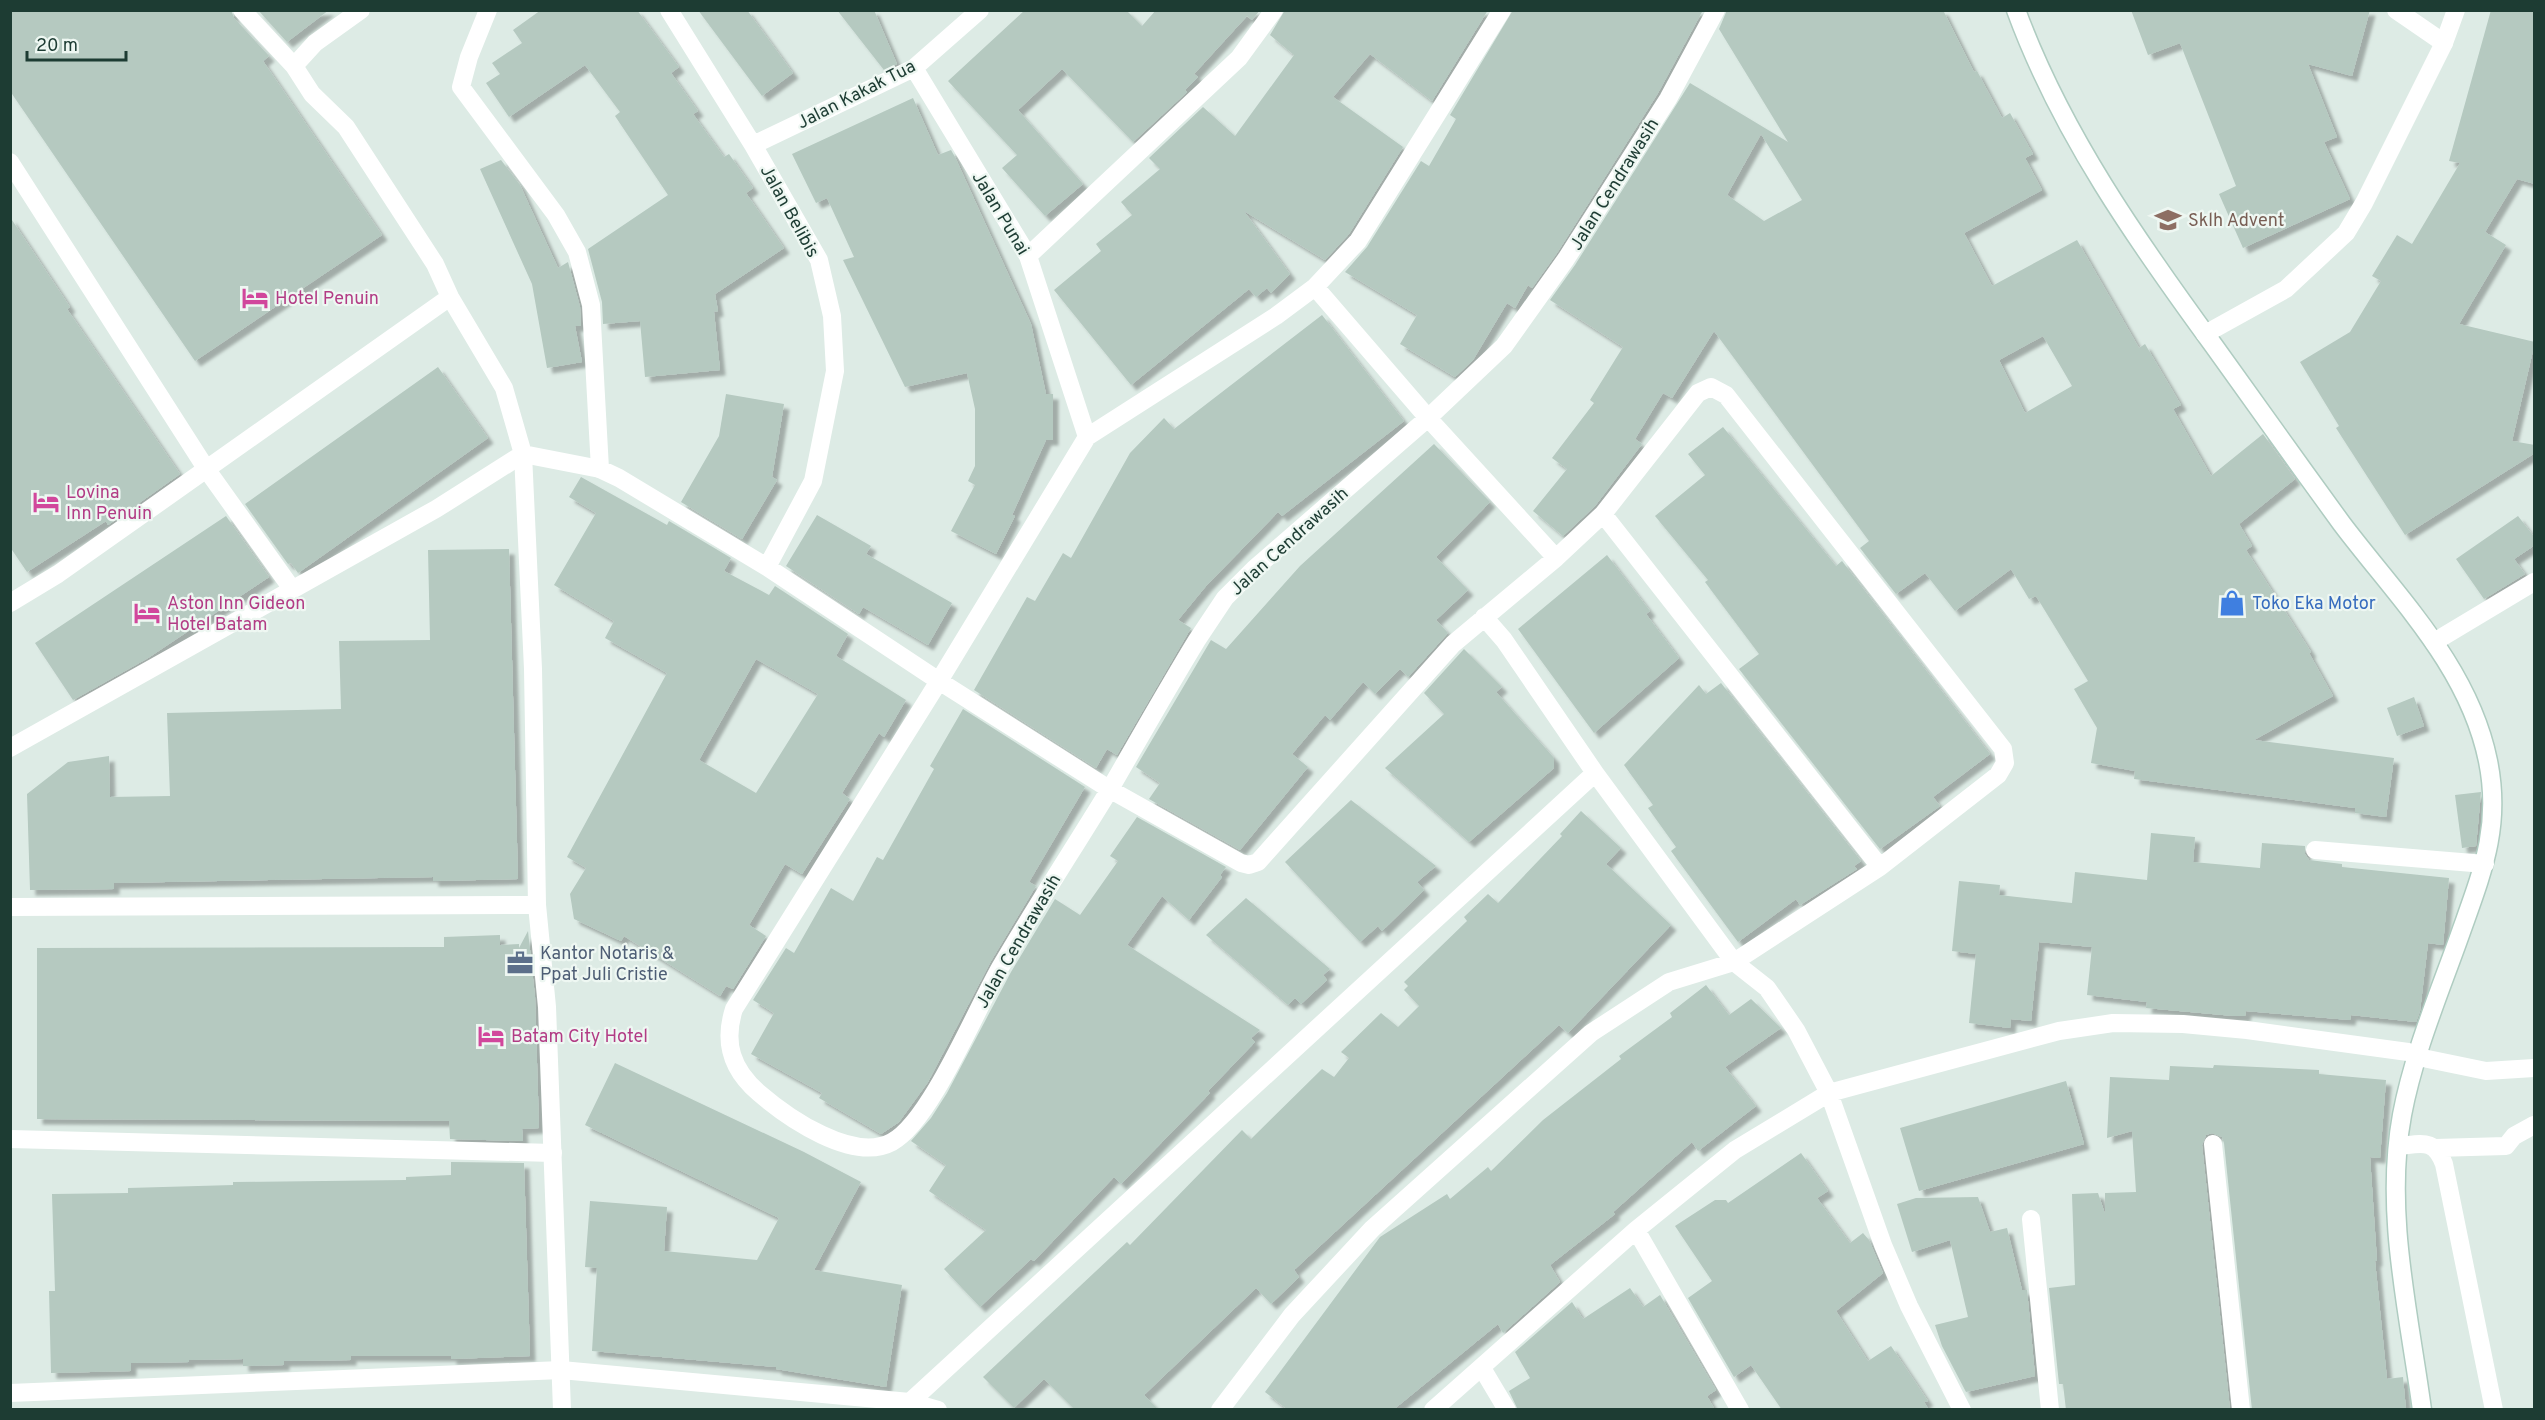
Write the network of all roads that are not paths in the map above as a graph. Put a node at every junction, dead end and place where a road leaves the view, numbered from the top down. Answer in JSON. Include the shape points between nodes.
{"nodes":[{"id":1,"x":242,"y":10,"type":"edge"},
{"id":2,"x":361,"y":10,"type":"edge"},
{"id":3,"x":488,"y":10,"type":"edge"},
{"id":4,"x":669,"y":10,"type":"edge"},
{"id":5,"x":980,"y":10,"type":"edge"},
{"id":6,"x":1274,"y":10,"type":"edge"},
{"id":7,"x":1502,"y":10,"type":"edge"},
{"id":8,"x":1716,"y":10,"type":"edge"},
{"id":9,"x":2016,"y":10,"type":"edge"},
{"id":10,"x":2396,"y":10,"type":"edge"},
{"id":11,"x":2456,"y":10,"type":"edge"},
{"id":12,"x":2444,"y":43,"type":"junction"},
{"id":13,"x":294,"y":66,"type":"junction"},
{"id":14,"x":914,"y":68,"type":"junction"},
{"id":15,"x":753,"y":145,"type":"junction"},
{"id":16,"x":10,"y":162,"type":"edge"},
{"id":17,"x":1028,"y":255,"type":"junction"},
{"id":18,"x":1315,"y":287,"type":"junction"},
{"id":19,"x":450,"y":297,"type":"junction"},
{"id":20,"x":2205,"y":334,"type":"junction"},
{"id":21,"x":1428,"y":418,"type":"junction"},
{"id":22,"x":1087,"y":437,"type":"junction"},
{"id":23,"x":523,"y":454,"type":"junction"},
{"id":24,"x":600,"y":469,"type":"junction"},
{"id":25,"x":207,"y":470,"type":"junction"},
{"id":26,"x":1603,"y":514,"type":"junction"},
{"id":27,"x":1556,"y":558,"type":"junction"},
{"id":28,"x":766,"y":567,"type":"junction"},
{"id":29,"x":2535,"y":582,"type":"edge"},
{"id":30,"x":292,"y":589,"type":"junction"},
{"id":31,"x":10,"y":603,"type":"edge"},
{"id":32,"x":1484,"y":617,"type":"junction"},
{"id":33,"x":2434,"y":642,"type":"junction"},
{"id":34,"x":939,"y":681,"type":"junction"},
{"id":35,"x":10,"y":748,"type":"edge"},
{"id":36,"x":1595,"y":773,"type":"junction"},
{"id":37,"x":1109,"y":789,"type":"junction"},
{"id":38,"x":2315,"y":850,"type":"dead end"},
{"id":39,"x":2485,"y":864,"type":"junction"},
{"id":40,"x":1880,"y":867,"type":"junction"},
{"id":41,"x":537,"y":905,"type":"junction"},
{"id":42,"x":10,"y":907,"type":"edge"},
{"id":43,"x":1734,"y":962,"type":"junction"},
{"id":44,"x":2418,"y":1057,"type":"junction"},
{"id":45,"x":2535,"y":1068,"type":"edge"},
{"id":46,"x":1828,"y":1093,"type":"junction"},
{"id":47,"x":2535,"y":1125,"type":"edge"},
{"id":48,"x":10,"y":1139,"type":"edge"},
{"id":49,"x":2212,"y":1144,"type":"dead end"},
{"id":50,"x":2398,"y":1146,"type":"junction"},
{"id":51,"x":2435,"y":1148,"type":"junction"},
{"id":52,"x":553,"y":1153,"type":"junction"},
{"id":53,"x":2031,"y":1219,"type":"dead end"},
{"id":54,"x":1636,"y":1230,"type":"junction"},
{"id":55,"x":1482,"y":1368,"type":"junction"},
{"id":56,"x":561,"y":1370,"type":"junction"},
{"id":57,"x":10,"y":1394,"type":"edge"},
{"id":58,"x":910,"y":1402,"type":"junction"},
{"id":59,"x":562,"y":1410,"type":"edge"},
{"id":60,"x":938,"y":1410,"type":"edge"},
{"id":61,"x":1220,"y":1410,"type":"edge"},
{"id":62,"x":1433,"y":1410,"type":"edge"},
{"id":63,"x":1507,"y":1410,"type":"edge"},
{"id":64,"x":1740,"y":1410,"type":"edge"},
{"id":65,"x":1962,"y":1410,"type":"edge"},
{"id":66,"x":2050,"y":1410,"type":"edge"},
{"id":67,"x":2241,"y":1410,"type":"edge"},
{"id":68,"x":2422,"y":1410,"type":"edge"},
{"id":69,"x":2494,"y":1410,"type":"edge"}],
"edges":[{"from":1,"to":13,"type":"street"},
{"from":2,"to":13,"type":"street","via":[[315,43]]},
{"from":3,"to":24,"type":"street","via":[[461,87],[556,215],[577,252],[591,305]]},
{"from":4,"to":15,"type":"street","name":"Jalan Belibis"},
{"from":5,"to":14,"type":"street","name":"Jalan Kakak Tua"},
{"from":6,"to":17,"type":"street","via":[[1239,58]]},
{"from":7,"to":18,"type":"street","via":[[1358,241]]},
{"from":8,"to":21,"type":"street","name":"Jalan Cendrawasih","via":[[1668,99],[1534,305],[1504,346]]},
{"from":9,"to":20,"type":"street","via":[[2049,87],[2090,162],[2139,242]]},
{"from":10,"to":12,"type":"street"},
{"from":11,"to":12,"type":"street"},
{"from":12,"to":20,"type":"street","via":[[2346,233],[2286,289]]},
{"from":13,"to":19,"type":"street","via":[[312,94],[346,127],[435,264]]},
{"from":14,"to":15,"type":"street","name":"Jalan Kakak Tua"},
{"from":14,"to":17,"type":"street","name":"Jalan Punai"},
{"from":15,"to":28,"type":"street","name":"Jalan Belibis","via":[[819,260],[832,316],[835,371],[813,481]]},
{"from":16,"to":25,"type":"street"},
{"from":17,"to":22,"type":"street","name":"Jalan Punai"},
{"from":18,"to":21,"type":"street"},
{"from":18,"to":22,"type":"street","via":[[1228,348]]},
{"from":19,"to":23,"type":"street","via":[[504,388]]},
{"from":19,"to":25,"type":"street"},
{"from":20,"to":33,"type":"street","via":[[2344,526]]},
{"from":21,"to":27,"type":"street"},
{"from":21,"to":37,"type":"street","name":"Jalan Cendrawasih","via":[[1225,598]]},
{"from":22,"to":34,"type":"street"},
{"from":23,"to":24,"type":"street"},
{"from":23,"to":30,"type":"street","via":[[436,509]]},
{"from":23,"to":41,"type":"street","via":[[533,669]]},
{"from":24,"to":28,"type":"street"},
{"from":25,"to":30,"type":"street"},
{"from":25,"to":31,"type":"street"},
{"from":26,"to":27,"type":"street"},
{"from":26,"to":40,"type":"street"},
{"from":26,"to":40,"type":"street","via":[[1698,393],[1711,387],[1726,395],[2003,749],[2005,756],[1998,775]]},
{"from":27,"to":32,"type":"street"},
{"from":28,"to":34,"type":"street"},
{"from":29,"to":33,"type":"street"},
{"from":30,"to":35,"type":"street"},
{"from":32,"to":36,"type":"street"},
{"from":32,"to":37,"type":"street","via":[[1453,644],[1254,865],[1241,863]]},
{"from":33,"to":39,"type":"street","via":[[2475,716],[2488,762],[2493,808]]},
{"from":34,"to":37,"type":"street"},
{"from":34,"to":37,"type":"street","name":"Jalan Cendrawasih","via":[[744,990],[728,1026],[729,1052],[744,1080],[797,1122],[859,1147],[876,1148],[893,1142],[909,1129],[929,1101],[1000,968]]},
{"from":36,"to":43,"type":"street"},
{"from":36,"to":58,"type":"street"},
{"from":38,"to":39,"type":"street"},
{"from":39,"to":44,"type":"street"},
{"from":40,"to":43,"type":"street"},
{"from":41,"to":42,"type":"street"},
{"from":41,"to":52,"type":"street","via":[[547,1007]]},
{"from":43,"to":46,"type":"street","via":[[1767,988],[1796,1029]]},
{"from":43,"to":61,"type":"street","via":[[1670,982],[1590,1033],[1372,1229],[1292,1315]]},
{"from":44,"to":45,"type":"street","via":[[2486,1071]]},
{"from":44,"to":46,"type":"street","via":[[2408,1052],[2247,1030],[2113,1023],[2059,1031]]},
{"from":44,"to":50,"type":"street"},
{"from":46,"to":54,"type":"street","via":[[1735,1150]]},
{"from":46,"to":65,"type":"street","via":[[1883,1245]]},
{"from":47,"to":51,"type":"street","via":[[2514,1136],[2506,1146]]},
{"from":48,"to":52,"type":"street"},
{"from":49,"to":67,"type":"street"},
{"from":50,"to":51,"type":"street","via":[[2425,1144]]},
{"from":50,"to":68,"type":"street","via":[[2394,1173],[2397,1229]]},
{"from":51,"to":69,"type":"street","via":[[2444,1164]]},
{"from":52,"to":56,"type":"street"},
{"from":53,"to":66,"type":"street"},
{"from":54,"to":55,"type":"street"},
{"from":54,"to":64,"type":"street"},
{"from":55,"to":62,"type":"street"},
{"from":55,"to":63,"type":"street"},
{"from":56,"to":57,"type":"street"},
{"from":56,"to":58,"type":"street"},
{"from":56,"to":59,"type":"street"},
{"from":58,"to":60,"type":"street"}]}
